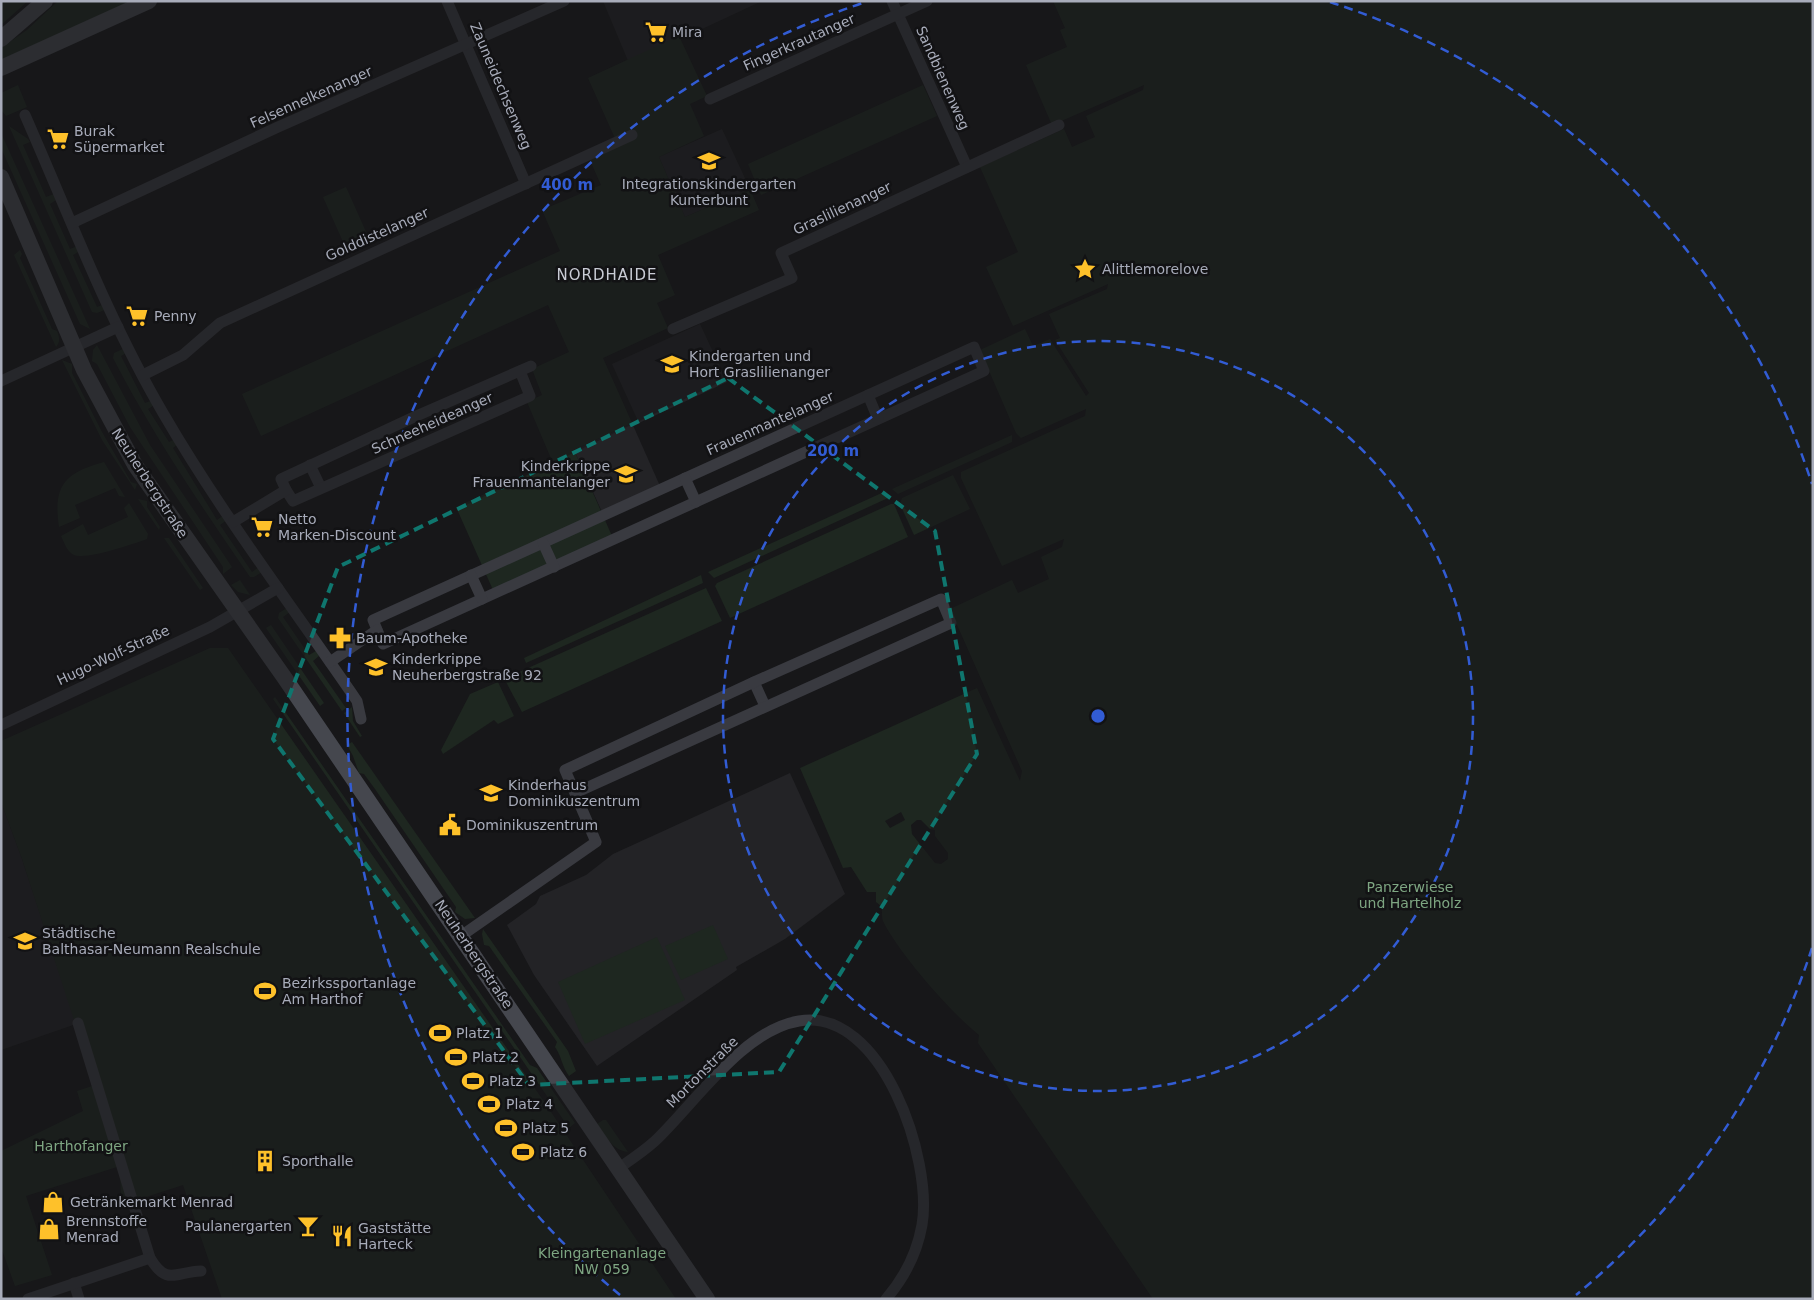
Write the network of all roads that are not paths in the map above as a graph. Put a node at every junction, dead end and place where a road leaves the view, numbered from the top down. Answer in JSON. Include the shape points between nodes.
{"nodes":[{"id":1,"x":46,"y":1,"type":"edge"},
{"id":2,"x":149,"y":1,"type":"edge"},
{"id":3,"x":447,"y":1,"type":"edge"},
{"id":4,"x":564,"y":1,"type":"edge"},
{"id":5,"x":892,"y":1,"type":"edge"},
{"id":6,"x":927,"y":1,"type":"edge"},
{"id":7,"x":898,"y":14,"type":"junction"},
{"id":8,"x":1,"y":39,"type":"edge"},
{"id":9,"x":466,"y":44,"type":"junction"},
{"id":10,"x":1,"y":68,"type":"edge"},
{"id":11,"x":710,"y":99,"type":"dead end"},
{"id":12,"x":25,"y":116,"type":"dead end"},
{"id":13,"x":1059,"y":125,"type":"dead end"},
{"id":14,"x":632,"y":135,"type":"dead end"},
{"id":15,"x":967,"y":166,"type":"junction"},
{"id":16,"x":1,"y":177,"type":"edge"},
{"id":17,"x":526,"y":184,"type":"junction"},
{"id":18,"x":72,"y":223,"type":"junction"},
{"id":19,"x":118,"y":327,"type":"junction"},
{"id":20,"x":673,"y":329,"type":"dead end"},
{"id":21,"x":74,"y":347,"type":"junction"},
{"id":22,"x":142,"y":375,"type":"junction"},
{"id":23,"x":1,"y":381,"type":"edge"},
{"id":24,"x":868,"y":395,"type":"junction"},
{"id":25,"x":878,"y":419,"type":"junction"},
{"id":26,"x":310,"y":465,"type":"junction"},
{"id":27,"x":685,"y":478,"type":"junction"},
{"id":28,"x":321,"y":488,"type":"junction"},
{"id":29,"x":286,"y":490,"type":"junction"},
{"id":30,"x":696,"y":502,"type":"junction"},
{"id":31,"x":233,"y":522,"type":"junction"},
{"id":32,"x":543,"y":543,"type":"junction"},
{"id":33,"x":554,"y":567,"type":"junction"},
{"id":34,"x":472,"y":575,"type":"junction"},
{"id":35,"x":278,"y":588,"type":"junction"},
{"id":36,"x":482,"y":599,"type":"junction"},
{"id":37,"x":237,"y":612,"type":"junction"},
{"id":38,"x":377,"y":630,"type":"junction"},
{"id":39,"x":330,"y":662,"type":"junction"},
{"id":40,"x":754,"y":682,"type":"junction"},
{"id":41,"x":766,"y":706,"type":"junction"},
{"id":42,"x":361,"y":719,"type":"dead end"},
{"id":43,"x":1,"y":725,"type":"edge"},
{"id":44,"x":574,"y":792,"type":"junction"},
{"id":45,"x":461,"y":936,"type":"junction"},
{"id":46,"x":78,"y":1023,"type":"dead end"},
{"id":47,"x":619,"y":1168,"type":"junction"},
{"id":48,"x":150,"y":1258,"type":"junction"},
{"id":49,"x":201,"y":1271,"type":"dead end"},
{"id":50,"x":74,"y":1284,"type":"junction"},
{"id":51,"x":28,"y":1299,"type":"edge"},
{"id":52,"x":79,"y":1299,"type":"edge"},
{"id":53,"x":708,"y":1299,"type":"edge"},
{"id":54,"x":886,"y":1299,"type":"edge"}],
"edges":[{"from":1,"to":8,"type":"main road"},
{"from":2,"to":10,"type":"main road"},
{"from":3,"to":9,"type":"street","name":"Zauneidechsenweg"},
{"from":4,"to":9,"type":"street","name":"Felsennelkenanger"},
{"from":5,"to":7,"type":"street","name":"Sandbienenweg"},
{"from":6,"to":7,"type":"street","name":"Fingerkrautanger"},
{"from":7,"to":11,"type":"street","name":"Fingerkrautanger"},
{"from":7,"to":15,"type":"street","name":"Sandbienenweg"},
{"from":9,"to":17,"type":"street","name":"Zauneidechsenweg"},
{"from":9,"to":18,"type":"street","name":"Felsennelkenanger"},
{"from":12,"to":18,"type":"street"},
{"from":13,"to":15,"type":"street","name":"Graslilienanger"},
{"from":14,"to":17,"type":"street","name":"Golddistelanger"},
{"from":15,"to":20,"type":"street","name":"Graslilienanger","via":[[781,253],[792,278]]},
{"from":16,"to":21,"type":"main road","name":"Neuherbergstraße"},
{"from":17,"to":22,"type":"street","name":"Golddistelanger","via":[[220,322],[183,355]]},
{"from":18,"to":19,"type":"street"},
{"from":19,"to":21,"type":"street"},
{"from":19,"to":22,"type":"street"},
{"from":21,"to":23,"type":"street"},
{"from":21,"to":37,"type":"main road","name":"Neuherbergstraße","via":[[135,465]]},
{"from":22,"to":31,"type":"street","via":[[163,414]]},
{"from":24,"to":25,"type":"street"},
{"from":24,"to":25,"type":"street","name":"Frauenmantelanger","via":[[974,347],[984,371]]},
{"from":24,"to":27,"type":"street","name":"Frauenmantelanger"},
{"from":25,"to":30,"type":"street","name":"Frauenmantelanger"},
{"from":26,"to":28,"type":"street"},
{"from":26,"to":28,"type":"street","name":"Schneeheideanger","via":[[525,368],[530,396]]},
{"from":26,"to":29,"type":"street","name":"Schneeheideanger","via":[[281,479]]},
{"from":27,"to":30,"type":"street"},
{"from":27,"to":32,"type":"street","name":"Frauenmantelanger"},
{"from":28,"to":29,"type":"street","name":"Schneeheideanger","via":[[293,501]]},
{"from":29,"to":31,"type":"street"},
{"from":30,"to":33,"type":"street","name":"Frauenmantelanger"},
{"from":31,"to":35,"type":"street"},
{"from":32,"to":33,"type":"street"},
{"from":32,"to":34,"type":"street","name":"Frauenmantelanger"},
{"from":33,"to":36,"type":"street","name":"Frauenmantelanger"},
{"from":34,"to":36,"type":"street"},
{"from":34,"to":38,"type":"street","name":"Frauenmantelanger","via":[[373,620]]},
{"from":35,"to":37,"type":"street"},
{"from":35,"to":39,"type":"street"},
{"from":36,"to":38,"type":"street","name":"Frauenmantelanger","via":[[383,644]]},
{"from":37,"to":43,"type":"street","name":"Hugo-Wolf-Straße"},
{"from":37,"to":45,"type":"main road","name":"Neuherbergstraße"},
{"from":38,"to":39,"type":"street","name":"Frauenmantelanger"},
{"from":39,"to":42,"type":"street","via":[[357,701]]},
{"from":40,"to":41,"type":"street"},
{"from":40,"to":41,"type":"street","via":[[941,599],[951,624]]},
{"from":40,"to":44,"type":"street","via":[[565,770]]},
{"from":41,"to":44,"type":"street"},
{"from":44,"to":45,"type":"street","via":[[596,842]]},
{"from":45,"to":47,"type":"main road","name":"Neuherbergstraße"},
{"from":46,"to":48,"type":"street"},
{"from":47,"to":53,"type":"main road","name":"Neuherbergstraße"},
{"from":47,"to":54,"type":"street","name":"Mortonstraße","via":[[656,1140],[743,1049],[764,1034],[800,1021],[833,1025],[860,1043],[891,1082],[905,1112],[921,1171],[924,1199],[917,1245],[910,1264]]},
{"from":48,"to":49,"type":"street","via":[[158,1270],[168,1275]]},
{"from":48,"to":50,"type":"street"},
{"from":50,"to":51,"type":"street"},
{"from":50,"to":52,"type":"street"}]}
